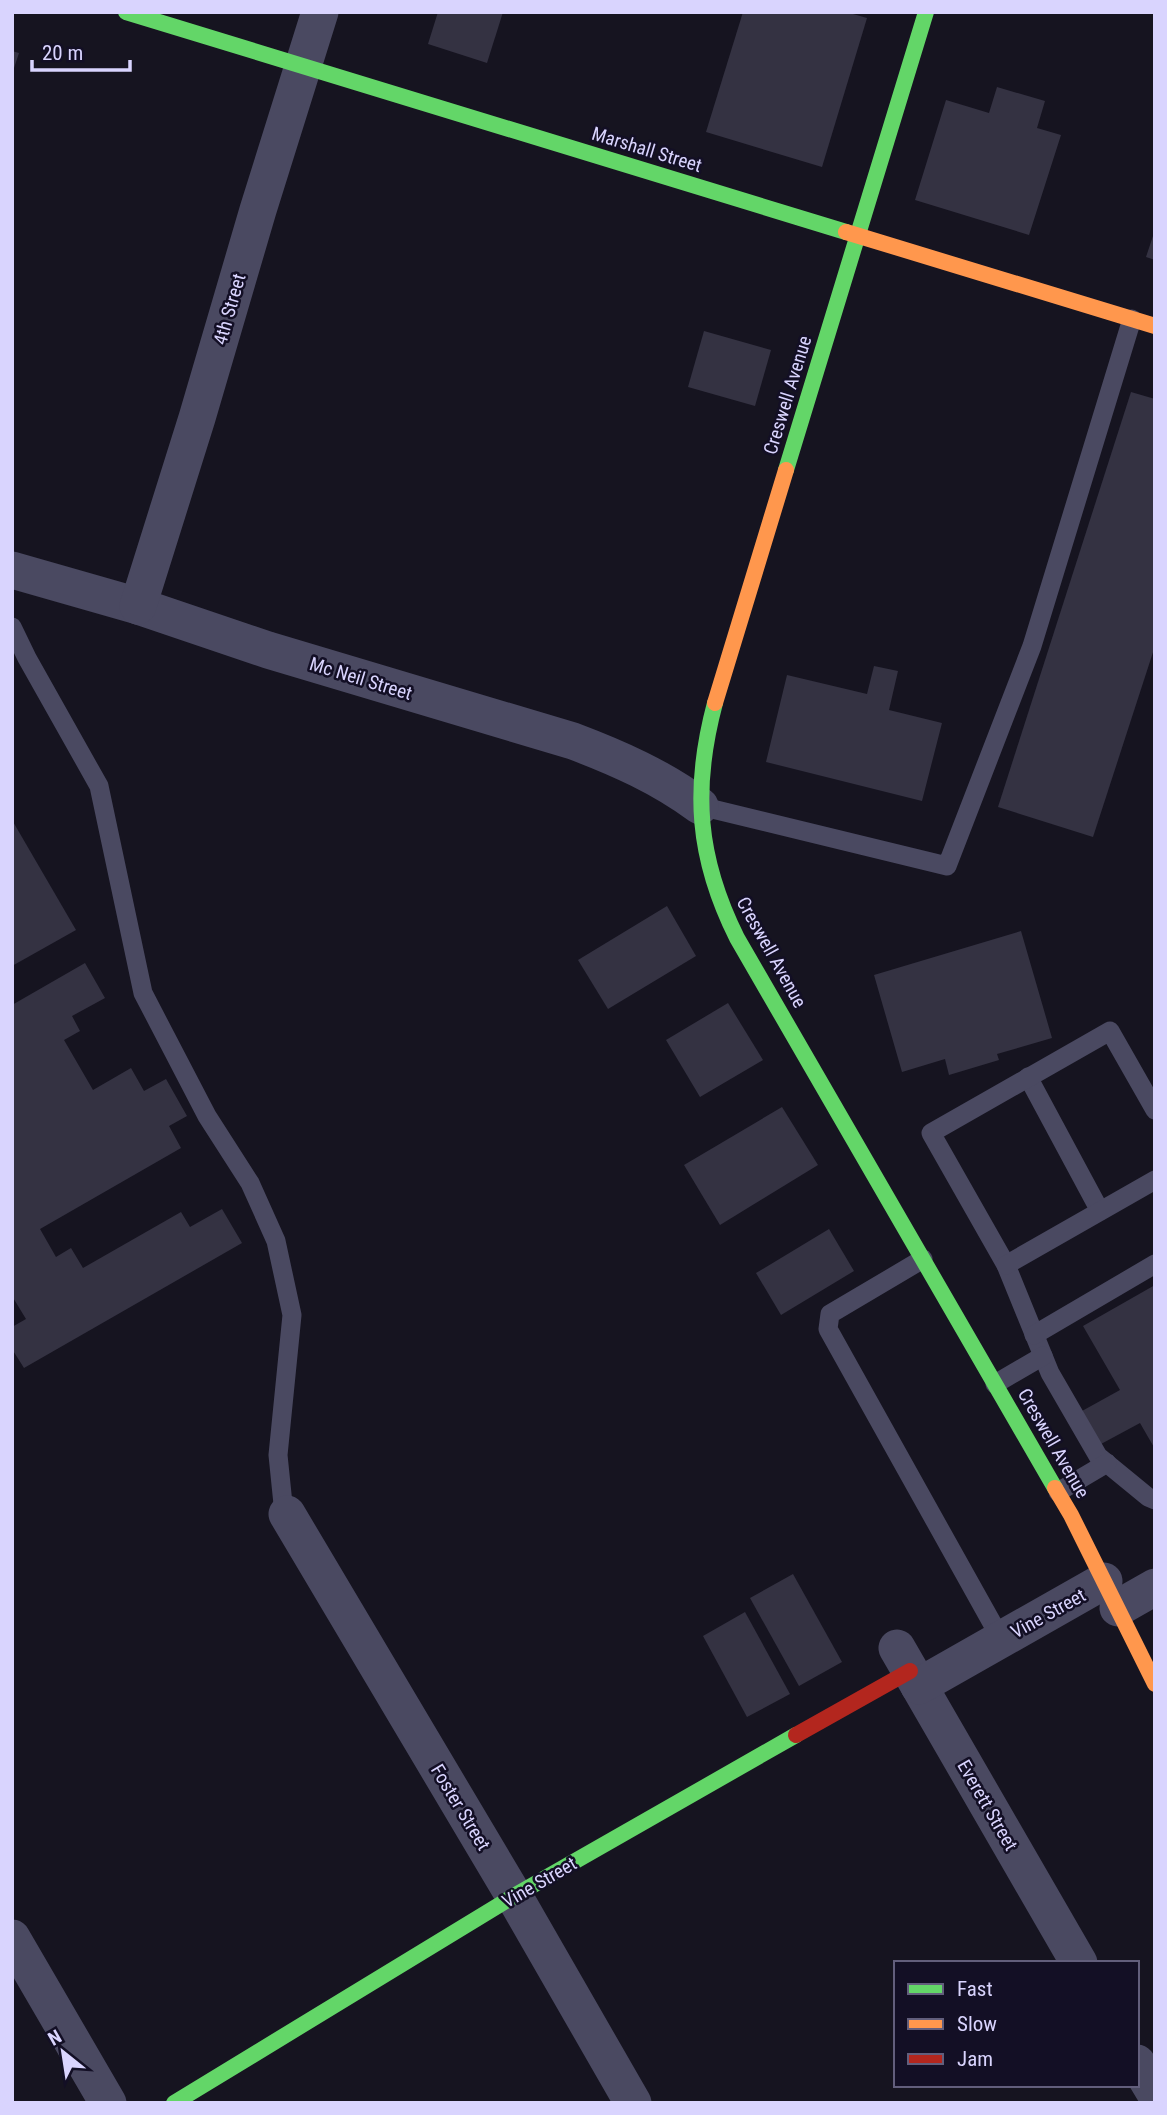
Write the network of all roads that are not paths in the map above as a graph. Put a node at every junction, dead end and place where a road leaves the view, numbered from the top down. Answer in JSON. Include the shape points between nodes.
{"nodes":[{"id":1,"x":127,"y":12,"type":"edge"},
{"id":2,"x":320,"y":12,"type":"edge"},
{"id":3,"x":926,"y":12,"type":"edge"},
{"id":4,"x":304,"y":66,"type":"junction"},
{"id":5,"x":858,"y":235,"type":"junction"},
{"id":6,"x":1132,"y":319,"type":"junction"},
{"id":7,"x":1155,"y":326,"type":"edge"},
{"id":8,"x":12,"y":570,"type":"edge"},
{"id":9,"x":138,"y":607,"type":"junction"},
{"id":10,"x":12,"y":627,"type":"edge"},
{"id":11,"x":700,"y":806,"type":"junction"},
{"id":12,"x":1028,"y":1077,"type":"junction"},
{"id":13,"x":1155,"y":1110,"type":"edge"},
{"id":14,"x":1155,"y":1180,"type":"edge"},
{"id":15,"x":1100,"y":1211,"type":"junction"},
{"id":16,"x":923,"y":1259,"type":"junction"},
{"id":17,"x":1155,"y":1264,"type":"edge"},
{"id":18,"x":1006,"y":1265,"type":"junction"},
{"id":19,"x":1034,"y":1335,"type":"junction"},
{"id":20,"x":1043,"y":1356,"type":"junction"},
{"id":21,"x":995,"y":1384,"type":"junction"},
{"id":22,"x":1107,"y":1464,"type":"junction"},
{"id":23,"x":1058,"y":1492,"type":"junction"},
{"id":24,"x":1155,"y":1500,"type":"edge"},
{"id":25,"x":287,"y":1514,"type":"joint"},
{"id":26,"x":1155,"y":1587,"type":"edge"},
{"id":27,"x":1111,"y":1595,"type":"junction"},
{"id":28,"x":1001,"y":1639,"type":"junction"},
{"id":29,"x":908,"y":1669,"type":"junction"},
{"id":30,"x":1155,"y":1684,"type":"edge"},
{"id":31,"x":514,"y":1896,"type":"junction"},
{"id":32,"x":12,"y":1938,"type":"edge"},
{"id":33,"x":1078,"y":1961,"type":"edge"},
{"id":34,"x":1139,"y":2066,"type":"edge"},
{"id":35,"x":1155,"y":2093,"type":"edge"},
{"id":36,"x":108,"y":2103,"type":"edge"},
{"id":37,"x":174,"y":2103,"type":"edge"},
{"id":38,"x":633,"y":2103,"type":"edge"}],
"edges":[{"from":1,"to":4,"type":"street","name":"Marshall Street"},
{"from":2,"to":4,"type":"street","name":"4th Street"},
{"from":3,"to":5,"type":"street","name":"Creswell Avenue"},
{"from":4,"to":5,"type":"street","name":"Marshall Street"},
{"from":4,"to":9,"type":"street","name":"4th Street"},
{"from":5,"to":6,"type":"street","name":"Marshall Street"},
{"from":5,"to":11,"type":"street","name":"Creswell Avenue","via":[[705,738]]},
{"from":6,"to":7,"type":"street","name":"Marshall Street"},
{"from":6,"to":11,"type":"lane","via":[[1032,646],[947,866]]},
{"from":8,"to":9,"type":"street","name":"Mc Neil Street"},
{"from":9,"to":11,"type":"street","name":"Mc Neil Street","via":[[573,741],[630,764]]},
{"from":10,"to":25,"type":"lane","via":[[99,786],[143,993],[207,1116],[250,1183],[276,1241],[292,1315],[278,1455]]},
{"from":11,"to":16,"type":"street","name":"Creswell Avenue","via":[[716,892],[737,938]]},
{"from":12,"to":13,"type":"lane","via":[[1110,1031]]},
{"from":12,"to":15,"type":"lane"},
{"from":12,"to":18,"type":"lane","via":[[931,1133]]},
{"from":14,"to":15,"type":"lane"},
{"from":15,"to":18,"type":"lane"},
{"from":16,"to":21,"type":"street","name":"Creswell Avenue"},
{"from":16,"to":28,"type":"lane","via":[[831,1314],[828,1329]]},
{"from":17,"to":19,"type":"lane"},
{"from":18,"to":19,"type":"lane"},
{"from":19,"to":20,"type":"lane"},
{"from":20,"to":21,"type":"lane"},
{"from":20,"to":22,"type":"lane","via":[[1098,1456]]},
{"from":21,"to":23,"type":"street","name":"Creswell Avenue"},
{"from":22,"to":23,"type":"lane"},
{"from":22,"to":24,"type":"lane"},
{"from":23,"to":27,"type":"street","name":"Creswell Avenue"},
{"from":25,"to":31,"type":"street","name":"Foster Street"},
{"from":26,"to":27,"type":"street","name":"Vine Street"},
{"from":27,"to":28,"type":"street","name":"Vine Street"},
{"from":27,"to":30,"type":"street","name":"Creswell Avenue"},
{"from":28,"to":29,"type":"street","name":"Vine Street"},
{"from":29,"to":31,"type":"street","name":"Vine Street"},
{"from":29,"to":33,"type":"street","name":"Everett Street"},
{"from":31,"to":37,"type":"street","name":"Vine Street"},
{"from":31,"to":38,"type":"street","name":"Foster Street"},
{"from":32,"to":36,"type":"street"},
{"from":34,"to":35,"type":"street"}]}
